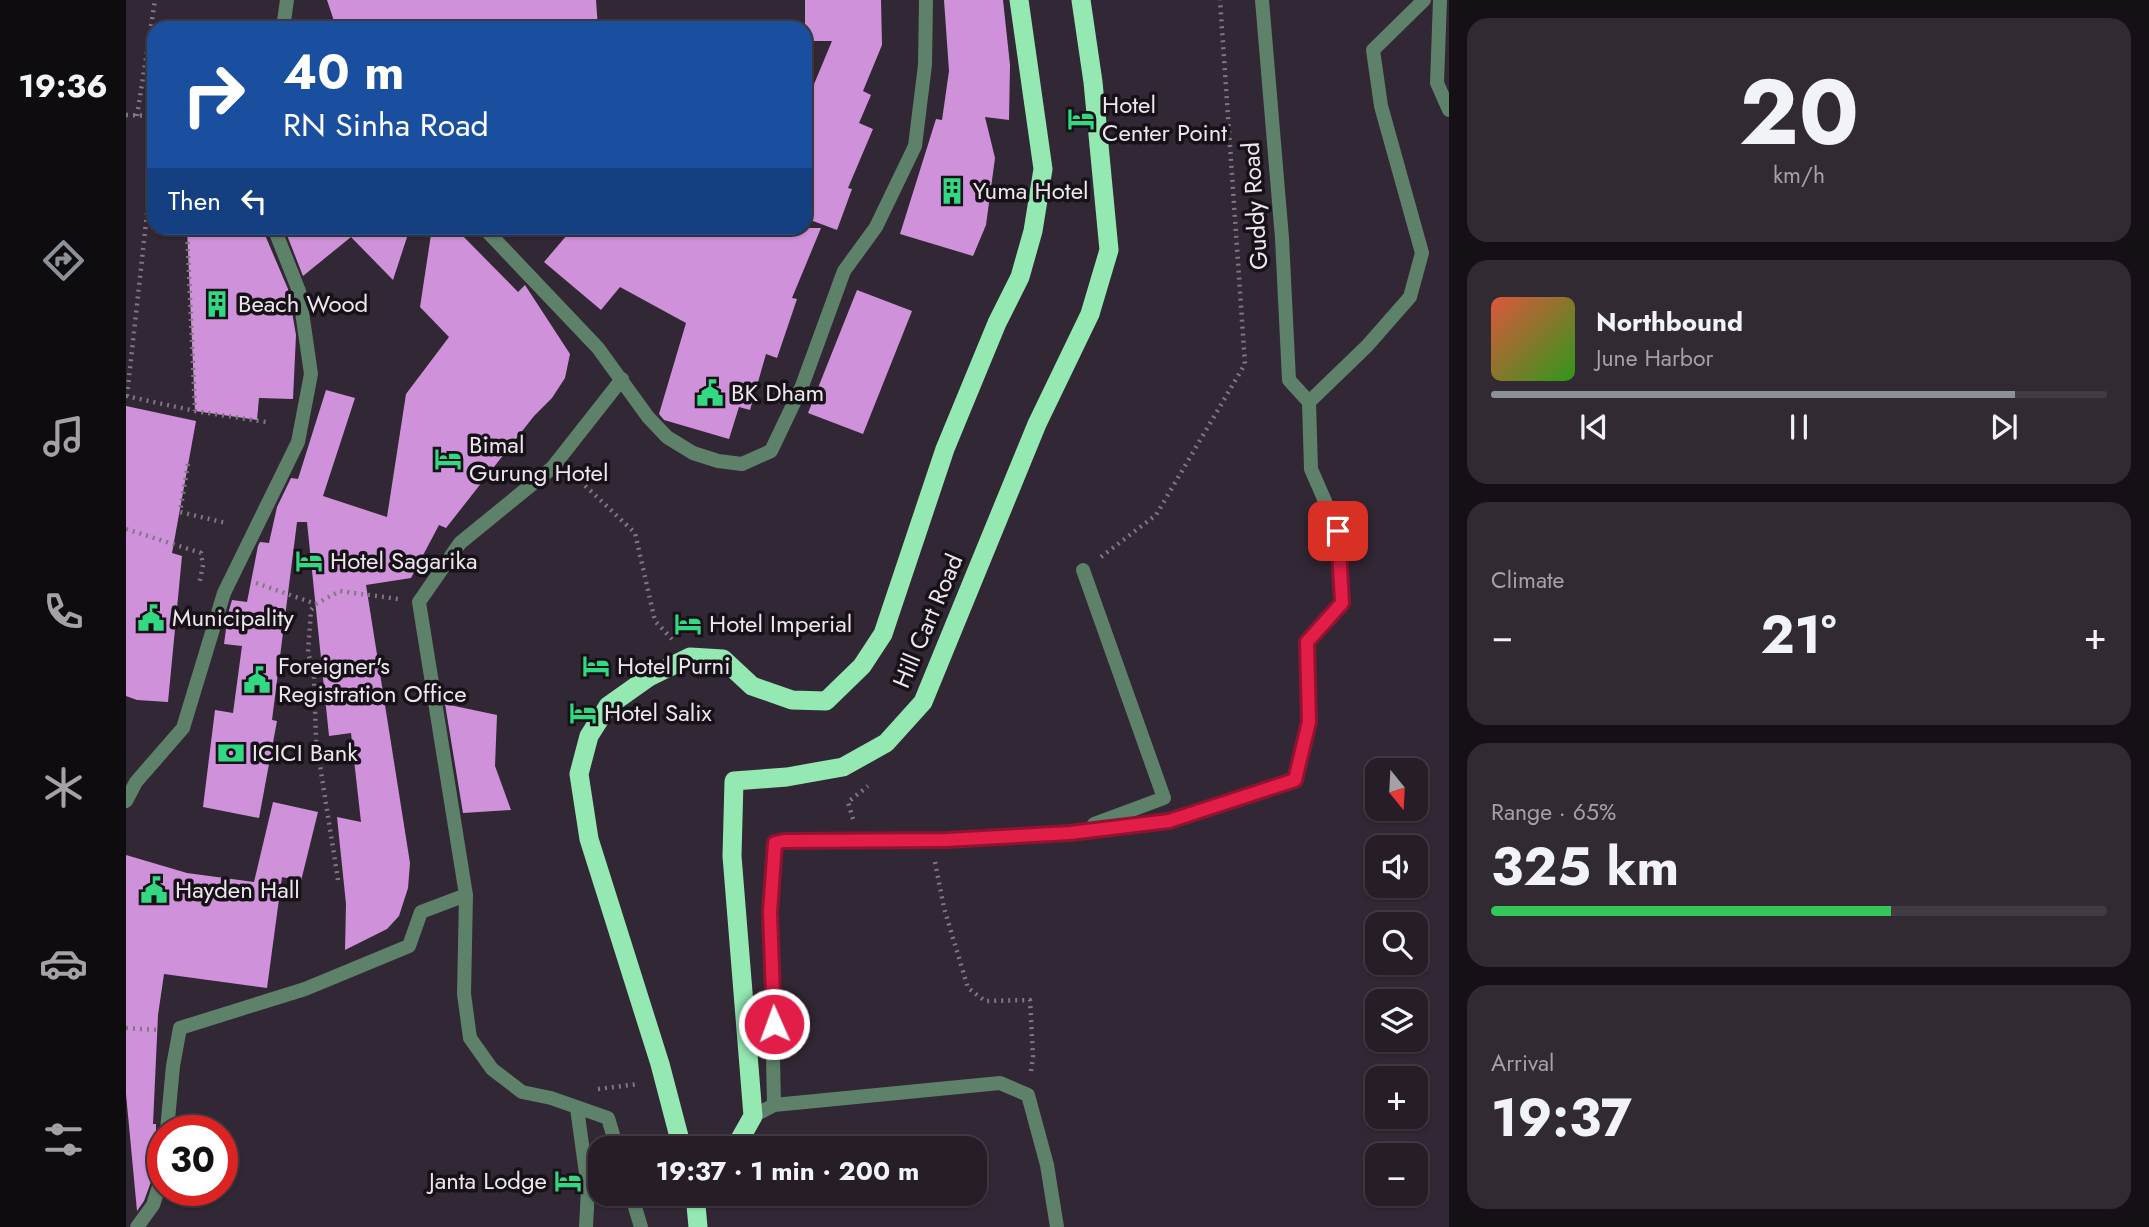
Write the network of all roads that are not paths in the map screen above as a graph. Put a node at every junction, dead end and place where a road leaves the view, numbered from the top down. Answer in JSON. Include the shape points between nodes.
{"nodes":[{"id":1,"x":287,"y":0,"type":"edge"},
{"id":2,"x":926,"y":0,"type":"edge"},
{"id":3,"x":1019,"y":0,"type":"edge"},
{"id":4,"x":1081,"y":0,"type":"edge"},
{"id":5,"x":1262,"y":0,"type":"edge"},
{"id":6,"x":1424,"y":0,"type":"edge"},
{"id":7,"x":1440,"y":0,"type":"edge"},
{"id":8,"x":284,"y":21,"type":"edge"},
{"id":9,"x":1449,"y":110,"type":"edge"},
{"id":10,"x":277,"y":235,"type":"edge"},
{"id":11,"x":491,"y":235,"type":"edge"},
{"id":12,"x":622,"y":379,"type":"junction"},
{"id":13,"x":1309,"y":402,"type":"junction"},
{"id":14,"x":1083,"y":570,"type":"road end"},
{"id":15,"x":126,"y":801,"type":"edge"},
{"id":16,"x":1070,"y":833,"type":"junction"},
{"id":17,"x":466,"y":895,"type":"junction"},
{"id":18,"x":774,"y":1105,"type":"junction"},
{"id":19,"x":577,"y":1108,"type":"junction"},
{"id":20,"x":168,"y":1115,"type":"edge"},
{"id":21,"x":753,"y":1116,"type":"junction"},
{"id":22,"x":613,"y":1136,"type":"edge"},
{"id":23,"x":679,"y":1136,"type":"edge"},
{"id":24,"x":742,"y":1136,"type":"edge"},
{"id":25,"x":152,"y":1206,"type":"edge"},
{"id":26,"x":634,"y":1206,"type":"edge"},
{"id":27,"x":695,"y":1206,"type":"edge"},
{"id":28,"x":137,"y":1227,"type":"edge"},
{"id":29,"x":586,"y":1227,"type":"edge"},
{"id":30,"x":640,"y":1227,"type":"edge"},
{"id":31,"x":698,"y":1227,"type":"edge"},
{"id":32,"x":1057,"y":1227,"type":"edge"}],
"edges":[{"from":1,"to":8,"type":"street"},
{"from":2,"to":12,"type":"street","via":[[925,65],[915,146],[876,227],[844,271],[802,386],[771,451],[742,464],[693,453],[667,438]]},
{"from":3,"to":23,"type":"highway","via":[[1043,169],[1033,231],[1020,277],[945,449],[883,634],[862,666],[826,701],[792,700],[752,686],[723,659],[690,657],[649,677],[608,706],[589,736],[579,774],[589,839]]},
{"from":4,"to":21,"type":"highway","name":"Hill Cart Road","via":[[1109,250],[1090,314],[1037,424],[923,702],[886,743],[843,766],[734,781],[732,856]]},
{"from":5,"to":13,"type":"street","name":"Guddy Road","via":[[1289,380]]},
{"from":6,"to":13,"type":"street","via":[[1373,50],[1381,106],[1422,253],[1410,297]]},
{"from":7,"to":9,"type":"street","via":[[1437,83]]},
{"from":10,"to":15,"type":"street","via":[[299,291],[310,374],[298,442],[231,577],[183,728],[136,782]]},
{"from":11,"to":12,"type":"street"},
{"from":12,"to":17,"type":"street","via":[[559,461],[460,543],[419,602]]},
{"from":13,"to":16,"type":"street","via":[[1311,468],[1338,531],[1342,603],[1307,642],[1309,722],[1295,780],[1169,821]]},
{"from":14,"to":16,"type":"street","via":[[1164,798]]},
{"from":16,"to":18,"type":"street","via":[[775,843],[770,912]]},
{"from":17,"to":19,"type":"street","via":[[464,994],[470,1038],[492,1069],[522,1091]]},
{"from":17,"to":20,"type":"street","via":[[421,912],[409,946],[305,989],[180,1028]]},
{"from":18,"to":21,"type":"street"},
{"from":18,"to":32,"type":"street","via":[[1000,1083],[1028,1095],[1048,1165]]},
{"from":19,"to":22,"type":"street","via":[[608,1118]]},
{"from":19,"to":29,"type":"street","via":[[587,1188]]},
{"from":21,"to":24,"type":"highway"},
{"from":25,"to":28,"type":"street"},
{"from":26,"to":30,"type":"street"},
{"from":27,"to":31,"type":"highway"}]}
